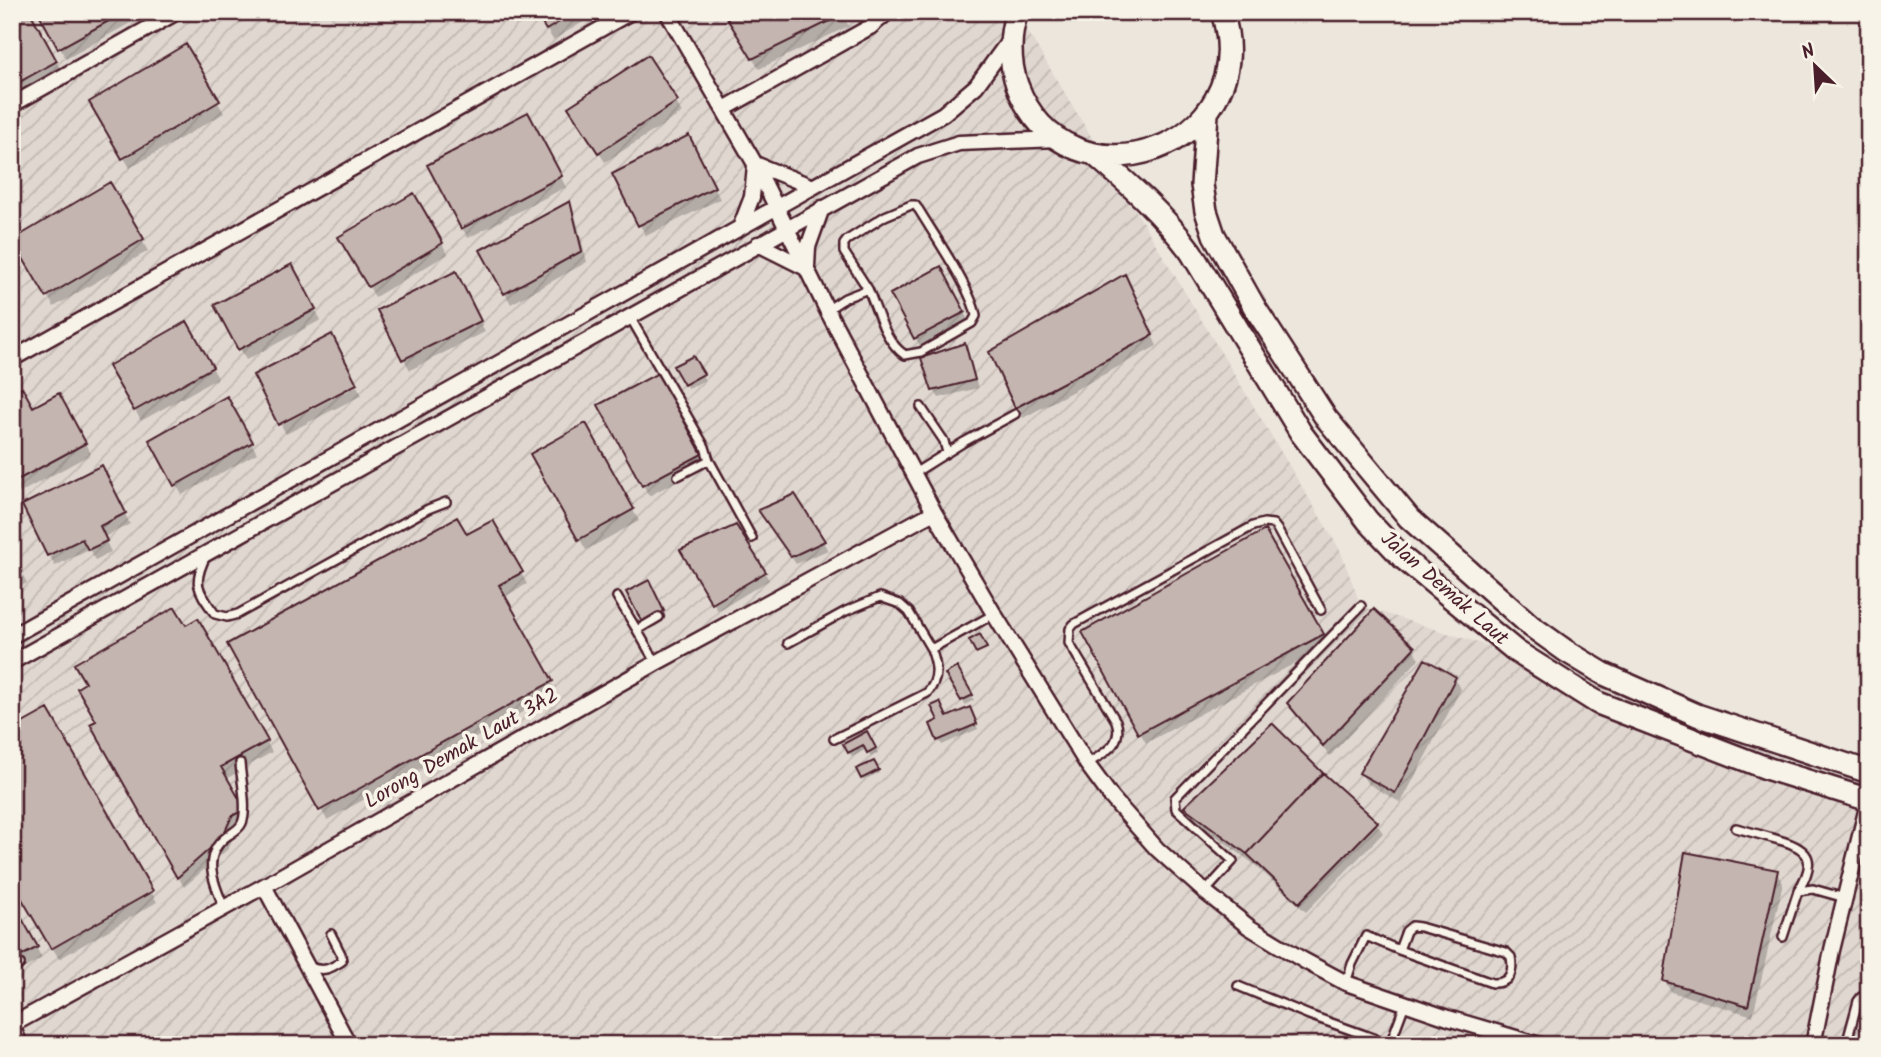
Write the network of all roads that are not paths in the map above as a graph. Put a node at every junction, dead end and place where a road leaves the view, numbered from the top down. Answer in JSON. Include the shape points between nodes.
{"nodes":[{"id":1,"x":177,"y":12,"type":"edge"},
{"id":2,"x":631,"y":12,"type":"edge"},
{"id":3,"x":667,"y":12,"type":"edge"},
{"id":4,"x":888,"y":12,"type":"edge"},
{"id":5,"x":1017,"y":12,"type":"edge"},
{"id":6,"x":1226,"y":16,"type":"edge"},
{"id":7,"x":1011,"y":38,"type":"junction"},
{"id":8,"x":12,"y":105,"type":"edge"},
{"id":9,"x":724,"y":109,"type":"junction"},
{"id":10,"x":1206,"y":114,"type":"junction"},
{"id":11,"x":1059,"y":139,"type":"junction"},
{"id":12,"x":1094,"y":154,"type":"junction"},
{"id":13,"x":755,"y":164,"type":"junction"},
{"id":14,"x":813,"y":187,"type":"junction"},
{"id":15,"x":777,"y":208,"type":"junction"},
{"id":16,"x":822,"y":208,"type":"junction"},
{"id":17,"x":787,"y":228,"type":"junction"},
{"id":18,"x":740,"y":229,"type":"junction"},
{"id":19,"x":758,"y":244,"type":"junction"},
{"id":20,"x":807,"y":268,"type":"junction"},
{"id":21,"x":868,"y":289,"type":"junction"},
{"id":22,"x":827,"y":310,"type":"junction"},
{"id":23,"x":629,"y":317,"type":"junction"},
{"id":24,"x":12,"y":359,"type":"edge"},
{"id":25,"x":921,"y":407,"type":"dead end"},
{"id":26,"x":1015,"y":414,"type":"dead end"},
{"id":27,"x":947,"y":453,"type":"junction"},
{"id":28,"x":709,"y":460,"type":"junction"},
{"id":29,"x":913,"y":475,"type":"junction"},
{"id":30,"x":678,"y":477,"type":"dead end"},
{"id":31,"x":446,"y":502,"type":"dead end"},
{"id":32,"x":934,"y":512,"type":"junction"},
{"id":33,"x":752,"y":538,"type":"dead end"},
{"id":34,"x":208,"y":552,"type":"junction"},
{"id":35,"x":617,"y":597,"type":"dead end"},
{"id":36,"x":1361,"y":606,"type":"dead end"},
{"id":37,"x":1321,"y":610,"type":"dead end"},
{"id":38,"x":993,"y":614,"type":"junction"},
{"id":39,"x":659,"y":617,"type":"dead end"},
{"id":40,"x":637,"y":629,"type":"junction"},
{"id":41,"x":12,"y":636,"type":"edge"},
{"id":42,"x":788,"y":643,"type":"dead end"},
{"id":43,"x":932,"y":649,"type":"junction"},
{"id":44,"x":12,"y":662,"type":"edge"},
{"id":45,"x":656,"y":663,"type":"junction"},
{"id":46,"x":834,"y":738,"type":"dead end"},
{"id":47,"x":240,"y":763,"type":"dead end"},
{"id":48,"x":1087,"y":764,"type":"junction"},
{"id":49,"x":1869,"y":772,"type":"edge"},
{"id":50,"x":1869,"y":799,"type":"edge"},
{"id":51,"x":1737,"y":828,"type":"dead end"},
{"id":52,"x":264,"y":886,"type":"junction"},
{"id":53,"x":1798,"y":891,"type":"junction"},
{"id":54,"x":1205,"y":892,"type":"junction"},
{"id":55,"x":1845,"y":898,"type":"junction"},
{"id":56,"x":225,"y":908,"type":"junction"},
{"id":57,"x":331,"y":934,"type":"dead end"},
{"id":58,"x":1783,"y":937,"type":"dead end"},
{"id":59,"x":1399,"y":950,"type":"junction"},
{"id":60,"x":20,"y":964,"type":"dead end"},
{"id":61,"x":306,"y":966,"type":"junction"},
{"id":62,"x":12,"y":971,"type":"edge"},
{"id":63,"x":1346,"y":983,"type":"junction"},
{"id":64,"x":1238,"y":986,"type":"dead end"},
{"id":65,"x":1869,"y":996,"type":"edge"},
{"id":66,"x":1405,"y":1004,"type":"junction"},
{"id":67,"x":14,"y":1024,"type":"edge"},
{"id":68,"x":343,"y":1043,"type":"edge"},
{"id":69,"x":1390,"y":1044,"type":"edge"},
{"id":70,"x":24,"y":1045,"type":"edge"},
{"id":71,"x":1540,"y":1045,"type":"edge"},
{"id":72,"x":1812,"y":1045,"type":"edge"},
{"id":73,"x":1846,"y":1045,"type":"edge"}],
"edges":[{"from":1,"to":8,"type":"street"},
{"from":2,"to":24,"type":"street"},
{"from":3,"to":9,"type":"street"},
{"from":4,"to":9,"type":"street","via":[[870,27]]},
{"from":5,"to":7,"type":"main road"},
{"from":6,"to":10,"type":"main road","via":[[1228,61],[1224,80]]},
{"from":7,"to":11,"type":"main road","via":[[1021,95],[1044,127]]},
{"from":7,"to":14,"type":"street","via":[[976,86],[943,114]]},
{"from":9,"to":13,"type":"street"},
{"from":10,"to":12,"type":"main road","via":[[1189,132],[1144,154]]},
{"from":10,"to":49,"type":"main road","name":"Jalan Demak Laut","via":[[1202,185],[1214,235],[1326,418],[1409,518],[1531,626],[1604,674],[1697,715]]},
{"from":11,"to":12,"type":"main road"},
{"from":11,"to":16,"type":"street","via":[[982,141],[939,148]]},
{"from":12,"to":50,"type":"main road","name":"Jalan Demak Laut","via":[[1141,193],[1175,231],[1301,433],[1368,522],[1404,559],[1517,652],[1598,703],[1769,769]]},
{"from":13,"to":14,"type":"street"},
{"from":13,"to":15,"type":"street"},
{"from":13,"to":18,"type":"street","via":[[752,197]]},
{"from":14,"to":15,"type":"street"},
{"from":15,"to":17,"type":"street"},
{"from":15,"to":18,"type":"street"},
{"from":16,"to":17,"type":"street"},
{"from":16,"to":20,"type":"street","via":[[808,247]]},
{"from":17,"to":19,"type":"street"},
{"from":17,"to":20,"type":"street"},
{"from":18,"to":41,"type":"street"},
{"from":19,"to":20,"type":"street"},
{"from":19,"to":23,"type":"street"},
{"from":20,"to":22,"type":"street"},
{"from":21,"to":21,"type":"lane","via":[[844,244],[885,216],[915,205],[974,305],[976,316],[972,323],[921,352],[905,355],[885,328]]},
{"from":21,"to":22,"type":"lane"},
{"from":22,"to":29,"type":"street"},
{"from":23,"to":28,"type":"lane"},
{"from":23,"to":34,"type":"street"},
{"from":25,"to":27,"type":"lane"},
{"from":26,"to":27,"type":"lane"},
{"from":27,"to":29,"type":"lane"},
{"from":28,"to":30,"type":"lane"},
{"from":28,"to":33,"type":"lane"},
{"from":29,"to":32,"type":"street"},
{"from":31,"to":34,"type":"lane","via":[[227,617],[215,614],[198,588],[198,572]]},
{"from":32,"to":38,"type":"street"},
{"from":32,"to":45,"type":"street","name":"Lorong Demak Laut 3A2"},
{"from":34,"to":44,"type":"street"},
{"from":35,"to":40,"type":"lane"},
{"from":36,"to":54,"type":"lane","via":[[1175,799],[1176,809],[1233,861]]},
{"from":37,"to":48,"type":"lane","via":[[1277,529],[1264,523],[1074,624],[1069,643],[1118,732],[1112,746]]},
{"from":38,"to":43,"type":"lane"},
{"from":38,"to":48,"type":"street"},
{"from":39,"to":40,"type":"lane"},
{"from":40,"to":45,"type":"lane"},
{"from":42,"to":43,"type":"lane","via":[[880,597],[909,612]]},
{"from":43,"to":46,"type":"lane","via":[[936,679],[927,693]]},
{"from":45,"to":52,"type":"street","name":"Lorong Demak Laut 3A2"},
{"from":47,"to":56,"type":"lane","via":[[242,824],[218,844],[211,858],[212,875]]},
{"from":48,"to":54,"type":"street","via":[[1157,849]]},
{"from":50,"to":55,"type":"street"},
{"from":51,"to":53,"type":"lane","via":[[1798,845],[1806,852],[1807,877]]},
{"from":52,"to":56,"type":"street","name":"Lorong Demak Laut 3A2"},
{"from":52,"to":61,"type":"street"},
{"from":53,"to":55,"type":"lane","via":[[1813,889]]},
{"from":53,"to":58,"type":"lane"},
{"from":54,"to":63,"type":"street","via":[[1250,927]]},
{"from":55,"to":72,"type":"street"},
{"from":56,"to":67,"type":"street","name":"Lorong Demak Laut 3A2"},
{"from":57,"to":61,"type":"lane","via":[[342,961],[329,970]]},
{"from":59,"to":59,"type":"lane","via":[[1492,983],[1508,980],[1512,973],[1511,957],[1506,953],[1420,927],[1406,931]]},
{"from":59,"to":63,"type":"lane","via":[[1366,936]]},
{"from":60,"to":62,"type":"lane"},
{"from":61,"to":68,"type":"street"},
{"from":63,"to":66,"type":"street"},
{"from":64,"to":69,"type":"lane"},
{"from":65,"to":73,"type":"lane","via":[[1857,1001]]},
{"from":66,"to":69,"type":"lane"},
{"from":66,"to":71,"type":"street"},
{"from":67,"to":70,"type":"lane"}]}
